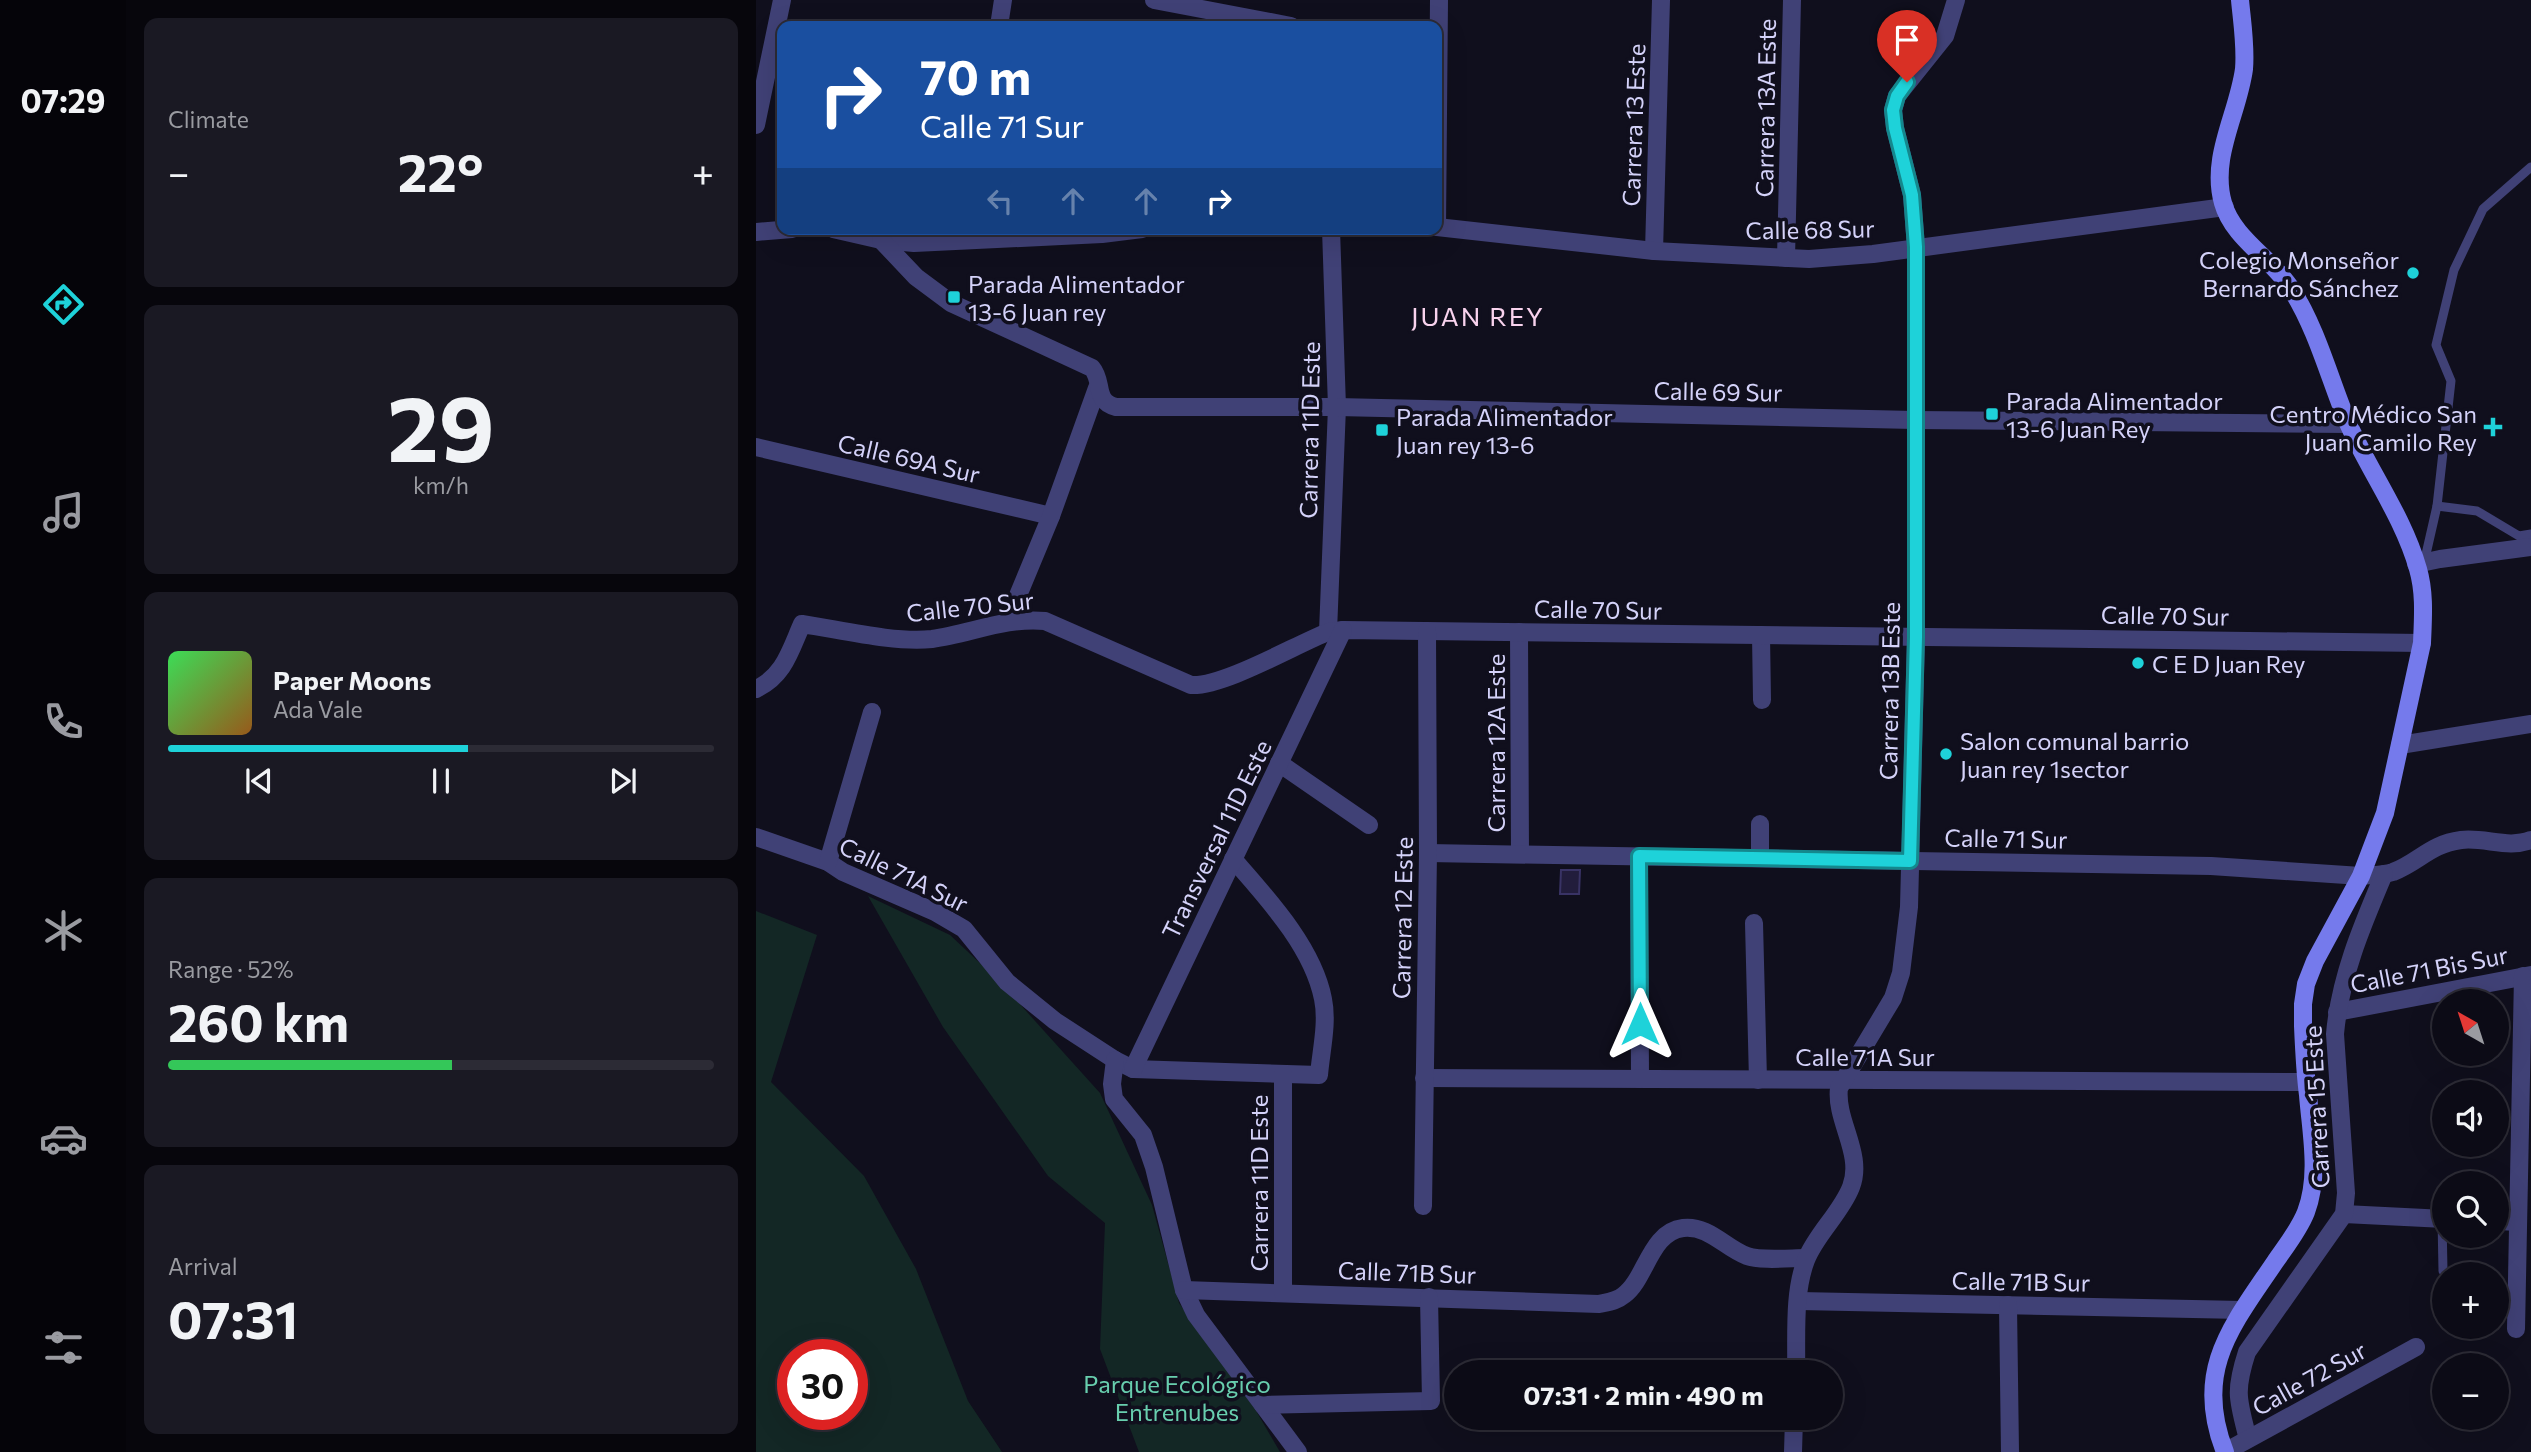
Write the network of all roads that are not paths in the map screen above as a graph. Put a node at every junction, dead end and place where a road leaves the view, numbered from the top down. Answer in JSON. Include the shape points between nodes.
{"nodes":[{"id":1,"x":782,"y":0,"type":"edge"},
{"id":2,"x":1003,"y":0,"type":"edge"},
{"id":3,"x":1154,"y":0,"type":"edge"},
{"id":4,"x":1439,"y":0,"type":"edge"},
{"id":5,"x":1661,"y":0,"type":"edge"},
{"id":6,"x":1792,"y":0,"type":"edge"},
{"id":7,"x":1956,"y":0,"type":"edge"},
{"id":8,"x":2241,"y":0,"type":"edge"},
{"id":9,"x":778,"y":21,"type":"edge"},
{"id":10,"x":1000,"y":21,"type":"edge"},
{"id":11,"x":1265,"y":21,"type":"edge"},
{"id":12,"x":1439,"y":21,"type":"edge"},
{"id":13,"x":777,"y":24,"type":"edge"},
{"id":14,"x":756,"y":125,"type":"edge"},
{"id":15,"x":2531,"y":167,"type":"edge"},
{"id":16,"x":2225,"y":207,"type":"junction"},
{"id":17,"x":1442,"y":228,"type":"edge"},
{"id":18,"x":777,"y":230,"type":"edge"},
{"id":19,"x":756,"y":232,"type":"edge"},
{"id":20,"x":859,"y":235,"type":"edge"},
{"id":21,"x":962,"y":235,"type":"edge"},
{"id":22,"x":1331,"y":235,"type":"edge"},
{"id":23,"x":881,"y":240,"type":"junction"},
{"id":24,"x":1916,"y":247,"type":"junction"},
{"id":25,"x":1654,"y":251,"type":"junction"},
{"id":26,"x":1786,"y":258,"type":"junction"},
{"id":27,"x":1097,"y":388,"type":"junction"},
{"id":28,"x":1337,"y":407,"type":"junction"},
{"id":29,"x":1914,"y":420,"type":"junction"},
{"id":30,"x":2348,"y":424,"type":"junction"},
{"id":31,"x":756,"y":447,"type":"edge"},
{"id":32,"x":2437,"y":506,"type":"junction"},
{"id":33,"x":1051,"y":516,"type":"junction"},
{"id":34,"x":2531,"y":534,"type":"edge"},
{"id":35,"x":2531,"y":547,"type":"edge"},
{"id":36,"x":2420,"y":564,"type":"junction"},
{"id":37,"x":1007,"y":622,"type":"junction"},
{"id":38,"x":1336,"y":631,"type":"junction"},
{"id":39,"x":1427,"y":631,"type":"junction"},
{"id":40,"x":1519,"y":632,"type":"junction"},
{"id":41,"x":1761,"y":635,"type":"junction"},
{"id":42,"x":1916,"y":637,"type":"junction"},
{"id":43,"x":2422,"y":643,"type":"junction"},
{"id":44,"x":756,"y":689,"type":"edge"},
{"id":45,"x":1762,"y":700,"type":"dead end"},
{"id":46,"x":872,"y":712,"type":"dead end"},
{"id":47,"x":2531,"y":724,"type":"edge"},
{"id":48,"x":2400,"y":745,"type":"junction"},
{"id":49,"x":1279,"y":763,"type":"junction"},
{"id":50,"x":1760,"y":824,"type":"dead end"},
{"id":51,"x":1369,"y":825,"type":"dead end"},
{"id":52,"x":756,"y":837,"type":"edge"},
{"id":53,"x":2531,"y":840,"type":"edge"},
{"id":54,"x":1428,"y":853,"type":"junction"},
{"id":55,"x":1520,"y":855,"type":"junction"},
{"id":56,"x":1639,"y":856,"type":"junction"},
{"id":57,"x":1760,"y":858,"type":"junction"},
{"id":58,"x":1233,"y":859,"type":"junction"},
{"id":59,"x":1910,"y":861,"type":"junction"},
{"id":60,"x":828,"y":862,"type":"junction"},
{"id":61,"x":2384,"y":874,"type":"junction"},
{"id":62,"x":2361,"y":876,"type":"junction"},
{"id":63,"x":1754,"y":923,"type":"dead end"},
{"id":64,"x":2527,"y":976,"type":"edge"},
{"id":65,"x":2337,"y":1012,"type":"junction"},
{"id":66,"x":1115,"y":1060,"type":"junction"},
{"id":67,"x":1133,"y":1069,"type":"junction"},
{"id":68,"x":1283,"y":1074,"type":"junction"},
{"id":69,"x":1424,"y":1078,"type":"junction"},
{"id":70,"x":1640,"y":1079,"type":"junction"},
{"id":71,"x":1758,"y":1080,"type":"junction"},
{"id":72,"x":1843,"y":1080,"type":"junction"},
{"id":73,"x":2306,"y":1082,"type":"junction"},
{"id":74,"x":1423,"y":1206,"type":"dead end"},
{"id":75,"x":2344,"y":1214,"type":"junction"},
{"id":76,"x":2432,"y":1218,"type":"edge"},
{"id":77,"x":2509,"y":1222,"type":"edge"},
{"id":78,"x":2518,"y":1222,"type":"junction"},
{"id":79,"x":2524,"y":1248,"type":"edge"},
{"id":80,"x":1806,"y":1258,"type":"junction"},
{"id":81,"x":1184,"y":1290,"type":"junction"},
{"id":82,"x":1283,"y":1293,"type":"junction"},
{"id":83,"x":1429,"y":1297,"type":"junction"},
{"id":84,"x":1798,"y":1301,"type":"junction"},
{"id":85,"x":2008,"y":1305,"type":"junction"},
{"id":86,"x":2242,"y":1310,"type":"junction"},
{"id":87,"x":2516,"y":1329,"type":"dead end"},
{"id":88,"x":2416,"y":1347,"type":"dead end"},
{"id":89,"x":1796,"y":1360,"type":"edge"},
{"id":90,"x":1263,"y":1405,"type":"junction"},
{"id":91,"x":1794,"y":1430,"type":"edge"},
{"id":92,"x":2248,"y":1439,"type":"junction"},
{"id":93,"x":1298,"y":1452,"type":"edge"},
{"id":94,"x":1793,"y":1452,"type":"edge"},
{"id":95,"x":2010,"y":1452,"type":"edge"},
{"id":96,"x":2225,"y":1452,"type":"edge"}],
"edges":[{"from":1,"to":9,"type":"street"},
{"from":2,"to":10,"type":"street"},
{"from":3,"to":11,"type":"street"},
{"from":4,"to":12,"type":"street"},
{"from":5,"to":25,"type":"street","name":"Carrera 13 Este"},
{"from":6,"to":26,"type":"street","name":"Carrera 13A Este"},
{"from":7,"to":24,"type":"street","name":"Carrera 13B Este","via":[[1945,36],[1897,96],[1893,110],[1912,195]]},
{"from":8,"to":16,"type":"main road","via":[[2244,69],[2220,167]]},
{"from":13,"to":14,"type":"street"},
{"from":15,"to":32,"type":"lane","via":[[2483,209],[2454,270],[2436,345],[2451,381]]},
{"from":16,"to":24,"type":"street","name":"Calle 68 Sur"},
{"from":16,"to":30,"type":"main road","via":[[2302,305]]},
{"from":17,"to":25,"type":"street","name":"Calle 68 Sur"},
{"from":18,"to":19,"type":"street"},
{"from":20,"to":23,"type":"street"},
{"from":21,"to":23,"type":"street","via":[[914,243]]},
{"from":22,"to":28,"type":"street","name":"Carrera 11D Este"},
{"from":23,"to":27,"type":"street","via":[[944,299],[1092,368],[1098,377]]},
{"from":24,"to":26,"type":"street","name":"Calle 68 Sur","via":[[1836,258]]},
{"from":24,"to":29,"type":"street","name":"Carrera 13B Este"},
{"from":25,"to":26,"type":"street","name":"Calle 68 Sur"},
{"from":27,"to":28,"type":"street","name":"Calle 69 Sur","via":[[1104,402],[1140,409]]},
{"from":27,"to":33,"type":"street"},
{"from":28,"to":29,"type":"street","name":"Calle 69 Sur"},
{"from":28,"to":38,"type":"street","name":"Carrera 11D Este"},
{"from":29,"to":30,"type":"street","name":"Calle 69 Sur"},
{"from":29,"to":42,"type":"street","name":"Carrera 13B Este"},
{"from":30,"to":36,"type":"main road"},
{"from":31,"to":33,"type":"street","name":"Calle 69A Sur"},
{"from":32,"to":34,"type":"lane","via":[[2477,511],[2519,536]]},
{"from":32,"to":36,"type":"lane"},
{"from":33,"to":37,"type":"street"},
{"from":35,"to":36,"type":"street"},
{"from":36,"to":43,"type":"main road"},
{"from":37,"to":38,"type":"street","name":"Calle 70 Sur","via":[[1045,621],[1191,685],[1228,677]]},
{"from":37,"to":44,"type":"street","name":"Calle 70 Sur","via":[[953,636],[910,640],[802,624],[782,669]]},
{"from":38,"to":39,"type":"street","name":"Calle 70 Sur"},
{"from":38,"to":49,"type":"street","name":"Transversal 11D Este"},
{"from":39,"to":40,"type":"street","name":"Calle 70 Sur"},
{"from":39,"to":54,"type":"street","name":"Carrera 12 Este"},
{"from":40,"to":41,"type":"street","name":"Calle 70 Sur"},
{"from":40,"to":55,"type":"street","name":"Carrera 12A Este"},
{"from":41,"to":42,"type":"street","name":"Calle 70 Sur"},
{"from":41,"to":45,"type":"street"},
{"from":42,"to":43,"type":"street","name":"Calle 70 Sur"},
{"from":42,"to":59,"type":"street","name":"Carrera 13B Este"},
{"from":43,"to":48,"type":"main road"},
{"from":46,"to":60,"type":"street"},
{"from":47,"to":48,"type":"street"},
{"from":48,"to":62,"type":"main road","via":[[2385,813]]},
{"from":49,"to":51,"type":"street"},
{"from":49,"to":58,"type":"street","name":"Transversal 11D Este"},
{"from":50,"to":57,"type":"street"},
{"from":52,"to":60,"type":"street","name":"Calle 71A Sur"},
{"from":53,"to":61,"type":"street","name":"Calle 71 Sur","via":[[2446,843]]},
{"from":54,"to":55,"type":"street","name":"Calle 71 Sur"},
{"from":54,"to":69,"type":"street","name":"Carrera 12 Este"},
{"from":55,"to":56,"type":"street","name":"Calle 71 Sur"},
{"from":56,"to":57,"type":"street","name":"Calle 71 Sur"},
{"from":56,"to":70,"type":"street"},
{"from":57,"to":59,"type":"street","name":"Calle 71 Sur"},
{"from":58,"to":67,"type":"street","name":"Transversal 11D Este"},
{"from":58,"to":68,"type":"street","name":"Calle 71A Sur","via":[[1277,909],[1311,964],[1323,999],[1319,1075]]},
{"from":59,"to":62,"type":"street","name":"Calle 71 Sur","via":[[2211,866]]},
{"from":59,"to":72,"type":"street","name":"Carrera 13B Este","via":[[1901,973],[1872,1037]]},
{"from":60,"to":66,"type":"street","name":"Calle 71A Sur","via":[[964,929],[1007,982],[1055,1021]]},
{"from":61,"to":62,"type":"street","name":"Calle 71 Sur"},
{"from":61,"to":65,"type":"street","name":"Carrera 15 Este","via":[[2359,933]]},
{"from":62,"to":73,"type":"main road","via":[[2306,984]]},
{"from":63,"to":71,"type":"street"},
{"from":64,"to":65,"type":"street","name":"Calle 71 Bis Sur"},
{"from":64,"to":78,"type":"street"},
{"from":65,"to":75,"type":"street","name":"Carrera 15 Este"},
{"from":66,"to":67,"type":"street","name":"Calle 71A Sur"},
{"from":66,"to":81,"type":"street","via":[[1114,1099],[1143,1135]]},
{"from":67,"to":68,"type":"street","name":"Calle 71A Sur"},
{"from":68,"to":82,"type":"street","name":"Carrera 11D Este"},
{"from":69,"to":70,"type":"street","name":"Calle 71A Sur"},
{"from":69,"to":74,"type":"street","name":"Carrera 12 Este"},
{"from":70,"to":71,"type":"street","name":"Calle 71A Sur"},
{"from":71,"to":72,"type":"street","name":"Calle 71A Sur"},
{"from":72,"to":73,"type":"street","name":"Calle 71A Sur"},
{"from":72,"to":80,"type":"street","via":[[1838,1100],[1854,1167],[1851,1187]]},
{"from":73,"to":86,"type":"main road","via":[[2314,1168],[2306,1212]]},
{"from":75,"to":76,"type":"street"},
{"from":75,"to":92,"type":"street","name":"Carrera 15 Este","via":[[2247,1352],[2237,1397]]},
{"from":77,"to":78,"type":"street"},
{"from":78,"to":79,"type":"street"},
{"from":79,"to":87,"type":"street"},
{"from":80,"to":83,"type":"street","name":"Calle 71B Sur","via":[[1748,1257],[1697,1228],[1682,1228],[1655,1248],[1627,1294],[1615,1301]]},
{"from":80,"to":84,"type":"street"},
{"from":81,"to":82,"type":"street","name":"Calle 71B Sur"},
{"from":81,"to":90,"type":"street","via":[[1196,1315]]},
{"from":82,"to":83,"type":"street","name":"Calle 71B Sur"},
{"from":83,"to":90,"type":"street","via":[[1431,1401]]},
{"from":84,"to":85,"type":"street","name":"Calle 71B Sur"},
{"from":84,"to":89,"type":"street"},
{"from":85,"to":86,"type":"street","name":"Calle 71B Sur"},
{"from":85,"to":95,"type":"street"},
{"from":86,"to":96,"type":"main road","via":[[2220,1351],[2214,1377],[2215,1426]]},
{"from":88,"to":92,"type":"street","name":"Calle 72 Sur"},
{"from":90,"to":93,"type":"street"},
{"from":91,"to":94,"type":"street"},
{"from":92,"to":96,"type":"street","name":"Calle 72 Sur"}]}
